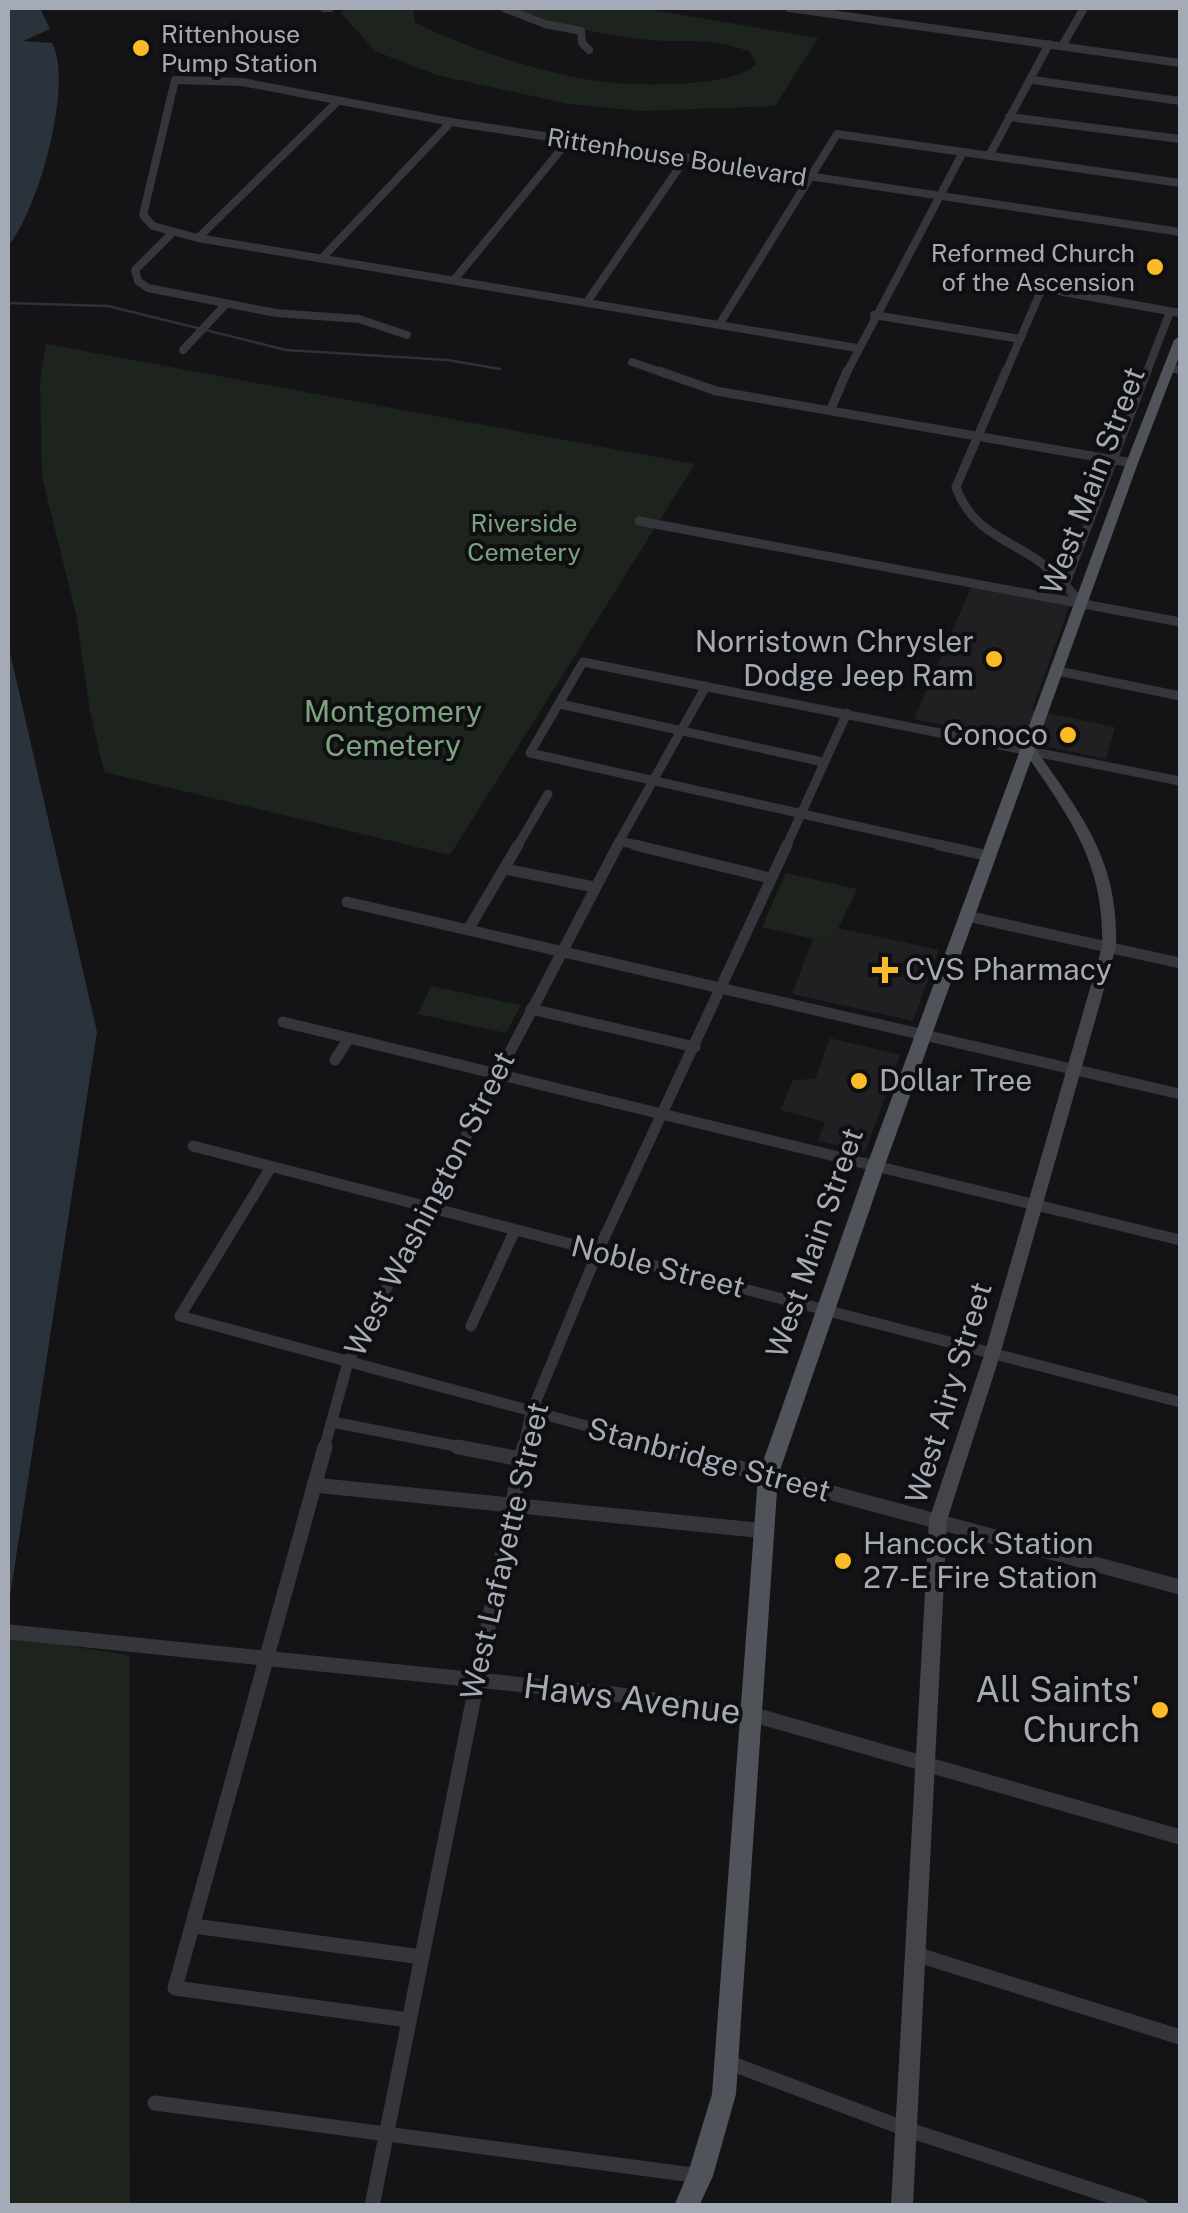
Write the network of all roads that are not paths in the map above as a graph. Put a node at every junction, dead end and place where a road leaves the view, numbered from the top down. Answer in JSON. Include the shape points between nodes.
{"nodes":[{"id":1,"x":504,"y":8,"type":"edge"},
{"id":2,"x":789,"y":8,"type":"edge"},
{"id":3,"x":1084,"y":8,"type":"edge"},
{"id":4,"x":820,"y":10,"type":"edge"},
{"id":5,"x":1048,"y":44,"type":"junction"},
{"id":6,"x":1062,"y":46,"type":"junction"},
{"id":7,"x":589,"y":50,"type":"dead end"},
{"id":8,"x":1180,"y":63,"type":"edge"},
{"id":9,"x":1033,"y":80,"type":"junction"},
{"id":10,"x":338,"y":101,"type":"junction"},
{"id":11,"x":1180,"y":101,"type":"edge"},
{"id":12,"x":1009,"y":117,"type":"junction"},
{"id":13,"x":451,"y":122,"type":"junction"},
{"id":14,"x":1180,"y":139,"type":"edge"},
{"id":15,"x":568,"y":141,"type":"junction"},
{"id":16,"x":962,"y":154,"type":"junction"},
{"id":17,"x":989,"y":156,"type":"junction"},
{"id":18,"x":686,"y":159,"type":"junction"},
{"id":19,"x":808,"y":177,"type":"junction"},
{"id":20,"x":1180,"y":183,"type":"edge"},
{"id":21,"x":938,"y":196,"type":"junction"},
{"id":22,"x":1180,"y":232,"type":"edge"},
{"id":23,"x":172,"y":233,"type":"junction"},
{"id":24,"x":198,"y":238,"type":"junction"},
{"id":25,"x":324,"y":257,"type":"junction"},
{"id":26,"x":454,"y":280,"type":"junction"},
{"id":27,"x":587,"y":302,"type":"junction"},
{"id":28,"x":226,"y":304,"type":"junction"},
{"id":29,"x":1177,"y":312,"type":"edge"},
{"id":30,"x":874,"y":315,"type":"junction"},
{"id":31,"x":719,"y":325,"type":"junction"},
{"id":32,"x":407,"y":335,"type":"dead end"},
{"id":33,"x":1020,"y":339,"type":"junction"},
{"id":34,"x":1180,"y":340,"type":"edge"},
{"id":35,"x":857,"y":348,"type":"junction"},
{"id":36,"x":183,"y":350,"type":"dead end"},
{"id":37,"x":632,"y":362,"type":"dead end"},
{"id":38,"x":1175,"y":369,"type":"edge"},
{"id":39,"x":831,"y":409,"type":"junction"},
{"id":40,"x":977,"y":436,"type":"junction"},
{"id":41,"x":1111,"y":460,"type":"junction"},
{"id":42,"x":1132,"y":462,"type":"junction"},
{"id":43,"x":639,"y":520,"type":"dead end"},
{"id":44,"x":1066,"y":585,"type":"junction"},
{"id":45,"x":1082,"y":603,"type":"junction"},
{"id":46,"x":1180,"y":622,"type":"edge"},
{"id":47,"x":1058,"y":672,"type":"junction"},
{"id":48,"x":706,"y":686,"type":"junction"},
{"id":49,"x":1180,"y":696,"type":"edge"},
{"id":50,"x":560,"y":704,"type":"junction"},
{"id":51,"x":847,"y":713,"type":"junction"},
{"id":52,"x":679,"y":730,"type":"junction"},
{"id":53,"x":1030,"y":751,"type":"junction"},
{"id":54,"x":824,"y":762,"type":"junction"},
{"id":55,"x":656,"y":780,"type":"junction"},
{"id":56,"x":1180,"y":781,"type":"edge"},
{"id":57,"x":548,"y":794,"type":"dead end"},
{"id":58,"x":800,"y":812,"type":"junction"},
{"id":59,"x":619,"y":841,"type":"junction"},
{"id":60,"x":989,"y":856,"type":"junction"},
{"id":61,"x":505,"y":869,"type":"junction"},
{"id":62,"x":770,"y":878,"type":"junction"},
{"id":63,"x":594,"y":887,"type":"junction"},
{"id":64,"x":346,"y":902,"type":"dead end"},
{"id":65,"x":967,"y":916,"type":"junction"},
{"id":66,"x":469,"y":928,"type":"junction"},
{"id":67,"x":1109,"y":948,"type":"junction"},
{"id":68,"x":561,"y":950,"type":"junction"},
{"id":69,"x":1180,"y":963,"type":"edge"},
{"id":70,"x":723,"y":986,"type":"junction"},
{"id":71,"x":531,"y":1008,"type":"junction"},
{"id":72,"x":283,"y":1022,"type":"dead end"},
{"id":73,"x":924,"y":1033,"type":"junction"},
{"id":74,"x":349,"y":1038,"type":"junction"},
{"id":75,"x":695,"y":1047,"type":"junction"},
{"id":76,"x":335,"y":1060,"type":"dead end"},
{"id":77,"x":1076,"y":1068,"type":"junction"},
{"id":78,"x":497,"y":1074,"type":"junction"},
{"id":79,"x":1180,"y":1094,"type":"edge"},
{"id":80,"x":664,"y":1115,"type":"junction"},
{"id":81,"x":194,"y":1146,"type":"dead end"},
{"id":82,"x":876,"y":1165,"type":"junction"},
{"id":83,"x":271,"y":1167,"type":"junction"},
{"id":84,"x":1034,"y":1203,"type":"junction"},
{"id":85,"x":428,"y":1207,"type":"junction"},
{"id":86,"x":514,"y":1232,"type":"junction"},
{"id":87,"x":1180,"y":1240,"type":"edge"},
{"id":88,"x":598,"y":1251,"type":"junction"},
{"id":89,"x":824,"y":1311,"type":"junction"},
{"id":90,"x":471,"y":1326,"type":"dead end"},
{"id":91,"x":992,"y":1355,"type":"junction"},
{"id":92,"x":348,"y":1362,"type":"junction"},
{"id":93,"x":1180,"y":1402,"type":"edge"},
{"id":94,"x":531,"y":1413,"type":"junction"},
{"id":95,"x":332,"y":1422,"type":"junction"},
{"id":96,"x":521,"y":1460,"type":"junction"},
{"id":97,"x":768,"y":1476,"type":"junction"},
{"id":98,"x":314,"y":1484,"type":"junction"},
{"id":99,"x":510,"y":1505,"type":"junction"},
{"id":100,"x":938,"y":1520,"type":"junction"},
{"id":101,"x":765,"y":1531,"type":"junction"},
{"id":102,"x":1180,"y":1587,"type":"edge"},
{"id":103,"x":10,"y":1632,"type":"edge"},
{"id":104,"x":268,"y":1656,"type":"junction"},
{"id":105,"x":476,"y":1679,"type":"junction"},
{"id":106,"x":752,"y":1714,"type":"junction"},
{"id":107,"x":923,"y":1762,"type":"junction"},
{"id":108,"x":1180,"y":1837,"type":"edge"},
{"id":109,"x":194,"y":1926,"type":"junction"},
{"id":110,"x":914,"y":1954,"type":"junction"},
{"id":111,"x":422,"y":1957,"type":"junction"},
{"id":112,"x":408,"y":2020,"type":"junction"},
{"id":113,"x":1180,"y":2037,"type":"edge"},
{"id":114,"x":725,"y":2061,"type":"junction"},
{"id":115,"x":155,"y":2103,"type":"dead end"},
{"id":116,"x":906,"y":2129,"type":"junction"},
{"id":117,"x":384,"y":2135,"type":"junction"},
{"id":118,"x":700,"y":2176,"type":"junction"},
{"id":119,"x":372,"y":2206,"type":"edge"},
{"id":120,"x":686,"y":2206,"type":"edge"},
{"id":121,"x":902,"y":2206,"type":"edge"},
{"id":122,"x":1141,"y":2206,"type":"edge"}],
"edges":[{"from":1,"to":7,"type":"street","via":[[581,32]]},
{"from":2,"to":4,"type":"street"},
{"from":3,"to":6,"type":"street"},
{"from":4,"to":5,"type":"street"},
{"from":5,"to":6,"type":"street"},
{"from":5,"to":9,"type":"street"},
{"from":6,"to":8,"type":"street"},
{"from":9,"to":11,"type":"street"},
{"from":9,"to":12,"type":"street"},
{"from":10,"to":13,"type":"street","name":"Rittenhouse Boulevard"},
{"from":10,"to":23,"type":"street","name":"Rittenhouse Boulevard","via":[[242,82],[176,80],[143,215]]},
{"from":10,"to":24,"type":"street"},
{"from":12,"to":14,"type":"street"},
{"from":12,"to":17,"type":"street"},
{"from":13,"to":15,"type":"street","name":"Rittenhouse Boulevard"},
{"from":13,"to":25,"type":"street"},
{"from":15,"to":18,"type":"street","name":"Rittenhouse Boulevard"},
{"from":15,"to":26,"type":"street"},
{"from":16,"to":17,"type":"street"},
{"from":16,"to":19,"type":"street","via":[[837,134]]},
{"from":16,"to":21,"type":"street"},
{"from":17,"to":20,"type":"street"},
{"from":18,"to":19,"type":"street","name":"Rittenhouse Boulevard"},
{"from":18,"to":27,"type":"street"},
{"from":19,"to":21,"type":"street","name":"Rittenhouse Boulevard"},
{"from":19,"to":31,"type":"street"},
{"from":21,"to":22,"type":"street","name":"Rittenhouse Boulevard"},
{"from":21,"to":30,"type":"street"},
{"from":23,"to":24,"type":"street"},
{"from":23,"to":28,"type":"street","via":[[137,267],[138,281],[160,292]]},
{"from":24,"to":25,"type":"street"},
{"from":25,"to":26,"type":"street"},
{"from":26,"to":27,"type":"street"},
{"from":27,"to":31,"type":"street"},
{"from":28,"to":32,"type":"street","via":[[358,319]]},
{"from":28,"to":36,"type":"street"},
{"from":29,"to":33,"type":"street","via":[[1043,286]]},
{"from":29,"to":41,"type":"street"},
{"from":30,"to":33,"type":"street"},
{"from":30,"to":35,"type":"street"},
{"from":31,"to":35,"type":"street"},
{"from":33,"to":40,"type":"street"},
{"from":34,"to":38,"type":"main road","name":"West Main Street"},
{"from":35,"to":39,"type":"street"},
{"from":37,"to":39,"type":"street","via":[[716,391]]},
{"from":38,"to":42,"type":"main road","name":"West Main Street"},
{"from":39,"to":40,"type":"street"},
{"from":40,"to":41,"type":"street"},
{"from":40,"to":44,"type":"street","via":[[956,487],[964,508],[980,529],[1035,558]]},
{"from":41,"to":42,"type":"street"},
{"from":41,"to":44,"type":"street"},
{"from":42,"to":45,"type":"main road","name":"West Main Street"},
{"from":43,"to":45,"type":"street"},
{"from":44,"to":45,"type":"street"},
{"from":45,"to":46,"type":"street"},
{"from":45,"to":47,"type":"main road","name":"West Main Street"},
{"from":47,"to":49,"type":"street"},
{"from":47,"to":53,"type":"main road","name":"West Main Street"},
{"from":48,"to":50,"type":"street","via":[[583,662]]},
{"from":48,"to":51,"type":"street"},
{"from":48,"to":52,"type":"street","name":"West Washington Street"},
{"from":50,"to":52,"type":"street"},
{"from":50,"to":55,"type":"street","via":[[530,752]]},
{"from":51,"to":53,"type":"street"},
{"from":51,"to":54,"type":"street","name":"West Lafayette Street"},
{"from":52,"to":54,"type":"street"},
{"from":52,"to":55,"type":"street","name":"West Washington Street"},
{"from":53,"to":56,"type":"street"},
{"from":53,"to":60,"type":"main road","name":"West Main Street"},
{"from":53,"to":67,"type":"main road","name":"West Airy Street","via":[[1102,869],[1112,917]]},
{"from":54,"to":58,"type":"street","name":"West Lafayette Street"},
{"from":55,"to":58,"type":"street"},
{"from":55,"to":59,"type":"street","name":"West Washington Street"},
{"from":57,"to":61,"type":"street"},
{"from":58,"to":60,"type":"street"},
{"from":58,"to":62,"type":"street","name":"West Lafayette Street"},
{"from":59,"to":62,"type":"street"},
{"from":59,"to":63,"type":"street","name":"West Washington Street"},
{"from":60,"to":65,"type":"main road","name":"West Main Street"},
{"from":61,"to":63,"type":"street"},
{"from":61,"to":66,"type":"street"},
{"from":62,"to":70,"type":"street","name":"West Lafayette Street"},
{"from":63,"to":68,"type":"street","name":"West Washington Street"},
{"from":64,"to":66,"type":"street"},
{"from":65,"to":67,"type":"street"},
{"from":65,"to":73,"type":"main road","name":"West Main Street"},
{"from":66,"to":68,"type":"street"},
{"from":67,"to":69,"type":"street"},
{"from":67,"to":77,"type":"main road","name":"West Airy Street"},
{"from":68,"to":70,"type":"street"},
{"from":68,"to":71,"type":"street","name":"West Washington Street"},
{"from":70,"to":73,"type":"street"},
{"from":70,"to":75,"type":"street","name":"West Lafayette Street"},
{"from":71,"to":75,"type":"street"},
{"from":71,"to":78,"type":"street","name":"West Washington Street"},
{"from":72,"to":74,"type":"street"},
{"from":73,"to":77,"type":"street"},
{"from":73,"to":82,"type":"main road","name":"West Main Street"},
{"from":74,"to":76,"type":"street"},
{"from":74,"to":78,"type":"street"},
{"from":75,"to":80,"type":"street","name":"West Lafayette Street"},
{"from":77,"to":79,"type":"street"},
{"from":77,"to":84,"type":"main road","name":"West Airy Street"},
{"from":78,"to":80,"type":"street"},
{"from":78,"to":85,"type":"street","name":"West Washington Street"},
{"from":80,"to":82,"type":"street"},
{"from":80,"to":88,"type":"street","name":"West Lafayette Street"},
{"from":81,"to":83,"type":"street","name":"Noble Street"},
{"from":82,"to":84,"type":"street"},
{"from":82,"to":89,"type":"main road","name":"West Main Street"},
{"from":83,"to":85,"type":"street","name":"Noble Street"},
{"from":83,"to":92,"type":"street","name":"Stanbridge Street","via":[[180,1316]]},
{"from":84,"to":87,"type":"street"},
{"from":84,"to":91,"type":"main road","name":"West Airy Street"},
{"from":85,"to":86,"type":"street","name":"Noble Street"},
{"from":85,"to":92,"type":"street","name":"West Washington Street"},
{"from":86,"to":88,"type":"street","name":"Noble Street"},
{"from":86,"to":90,"type":"street"},
{"from":88,"to":89,"type":"street","name":"Noble Street"},
{"from":88,"to":94,"type":"street","name":"West Lafayette Street"},
{"from":89,"to":91,"type":"street","name":"Noble Street"},
{"from":89,"to":97,"type":"main road","name":"West Main Street"},
{"from":91,"to":93,"type":"street","name":"Noble Street"},
{"from":91,"to":100,"type":"main road","name":"West Airy Street"},
{"from":92,"to":94,"type":"street","name":"Stanbridge Street"},
{"from":92,"to":95,"type":"street","name":"West Washington Street"},
{"from":94,"to":96,"type":"street","name":"West Lafayette Street"},
{"from":94,"to":97,"type":"street","name":"Stanbridge Street"},
{"from":95,"to":96,"type":"street"},
{"from":95,"to":98,"type":"street","name":"West Washington Street"},
{"from":96,"to":99,"type":"street","name":"West Lafayette Street"},
{"from":97,"to":100,"type":"street","name":"Stanbridge Street"},
{"from":97,"to":101,"type":"main road","name":"West Main Street"},
{"from":98,"to":99,"type":"street"},
{"from":98,"to":104,"type":"street","name":"West Washington Street"},
{"from":99,"to":101,"type":"street"},
{"from":99,"to":105,"type":"street","name":"West Lafayette Street"},
{"from":100,"to":102,"type":"street","name":"Stanbridge Street"},
{"from":100,"to":107,"type":"main road","name":"West Airy Street"},
{"from":101,"to":106,"type":"main road","name":"West Main Street"},
{"from":103,"to":104,"type":"street","name":"Haws Avenue"},
{"from":104,"to":105,"type":"street","name":"Haws Avenue"},
{"from":104,"to":109,"type":"street","name":"West Washington Street"},
{"from":105,"to":106,"type":"street","name":"Haws Avenue"},
{"from":105,"to":111,"type":"street","name":"West Lafayette Street"},
{"from":106,"to":107,"type":"street","name":"Haws Avenue"},
{"from":106,"to":114,"type":"main road","name":"West Main Street"},
{"from":107,"to":108,"type":"street","name":"Haws Avenue"},
{"from":107,"to":110,"type":"main road","name":"West Airy Street"},
{"from":109,"to":111,"type":"street"},
{"from":109,"to":112,"type":"street","name":"West Washington Street","via":[[175,1988]]},
{"from":110,"to":113,"type":"street"},
{"from":110,"to":116,"type":"main road","name":"West Airy Street"},
{"from":111,"to":112,"type":"street","name":"West Lafayette Street"},
{"from":112,"to":117,"type":"street","name":"West Lafayette Street"},
{"from":114,"to":116,"type":"street"},
{"from":114,"to":118,"type":"main road","name":"West Main Street","via":[[720,2113]]},
{"from":115,"to":117,"type":"street"},
{"from":116,"to":121,"type":"main road","name":"West Airy Street"},
{"from":116,"to":122,"type":"street"},
{"from":117,"to":118,"type":"street"},
{"from":117,"to":119,"type":"street","name":"West Lafayette Street"},
{"from":118,"to":120,"type":"main road","name":"West Main Street"}]}
